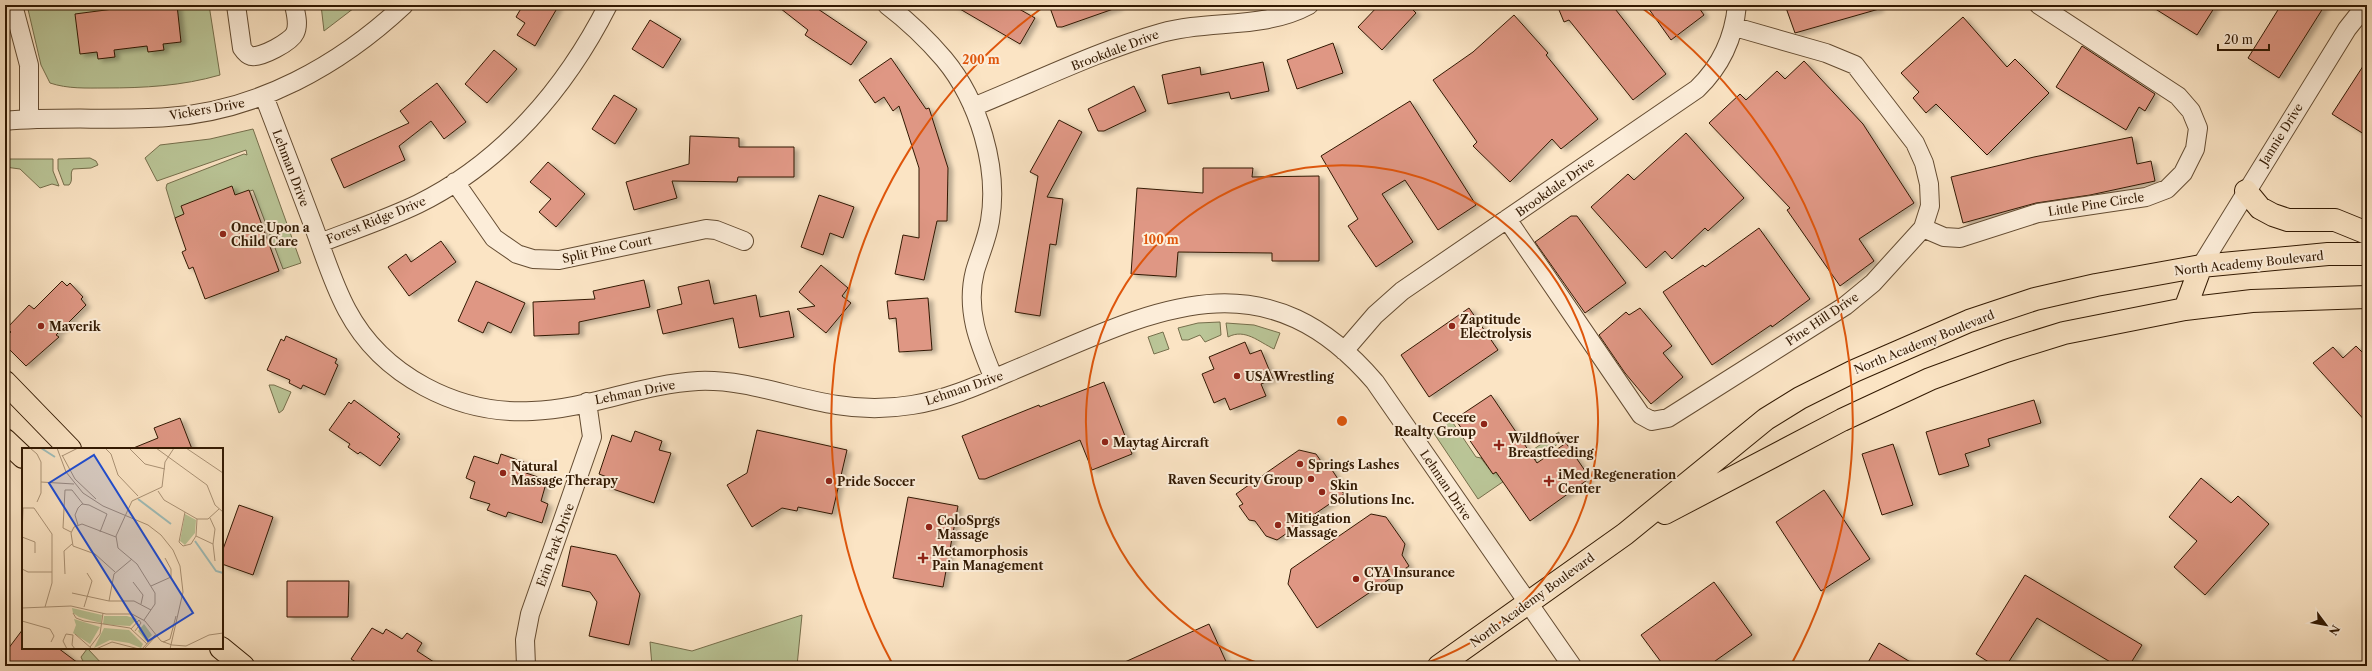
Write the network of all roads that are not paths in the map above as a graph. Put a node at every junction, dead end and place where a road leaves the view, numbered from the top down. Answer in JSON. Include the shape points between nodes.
{"nodes":[{"id":1,"x":13,"y":5,"type":"edge"},
{"id":2,"x":236,"y":5,"type":"edge"},
{"id":3,"x":294,"y":5,"type":"edge"},
{"id":4,"x":404,"y":5,"type":"edge"},
{"id":5,"x":608,"y":5,"type":"edge"},
{"id":6,"x":887,"y":5,"type":"edge"},
{"id":7,"x":1309,"y":5,"type":"edge"},
{"id":8,"x":1736,"y":5,"type":"edge"},
{"id":9,"x":2039,"y":5,"type":"edge"},
{"id":10,"x":2366,"y":5,"type":"edge"},
{"id":11,"x":1735,"y":27,"type":"junction"},
{"id":12,"x":264,"y":96,"type":"junction"},
{"id":13,"x":973,"y":107,"type":"junction"},
{"id":14,"x":29,"y":119,"type":"junction"},
{"id":15,"x":5,"y":121,"type":"edge"},
{"id":16,"x":455,"y":182,"type":"junction"},
{"id":17,"x":2246,"y":191,"type":"junction"},
{"id":18,"x":1507,"y":220,"type":"junction"},
{"id":19,"x":1923,"y":228,"type":"junction"},
{"id":20,"x":2367,"y":233,"type":"edge"},
{"id":21,"x":744,"y":241,"type":"dead end"},
{"id":22,"x":320,"y":243,"type":"junction"},
{"id":23,"x":2367,"y":254,"type":"edge"},
{"id":24,"x":2201,"y":266,"type":"junction"},
{"id":25,"x":2367,"y":297,"type":"edge"},
{"id":26,"x":2185,"y":309,"type":"junction"},
{"id":27,"x":1344,"y":351,"type":"junction"},
{"id":28,"x":994,"y":379,"type":"junction"},
{"id":29,"x":5,"y":382,"type":"edge"},
{"id":30,"x":587,"y":402,"type":"junction"},
{"id":31,"x":5,"y":440,"type":"edge"},
{"id":32,"x":69,"y":448,"type":"edge"},
{"id":33,"x":22,"y":456,"type":"edge"},
{"id":34,"x":1625,"y":534,"type":"junction"},
{"id":35,"x":1528,"y":604,"type":"junction"},
{"id":36,"x":222,"y":649,"type":"edge"},
{"id":37,"x":243,"y":666,"type":"edge"},
{"id":38,"x":526,"y":666,"type":"edge"},
{"id":39,"x":1439,"y":666,"type":"edge"},
{"id":40,"x":1572,"y":666,"type":"edge"}],
"edges":[{"from":1,"to":14,"type":"street","via":[[29,65]]},
{"from":2,"to":3,"type":"street","via":[[242,48],[252,56],[261,55],[292,39],[296,28]]},
{"from":4,"to":12,"type":"street","name":"Vickers Drive","via":[[378,29],[342,55]]},
{"from":5,"to":16,"type":"street","name":"Forest Ridge Drive","via":[[579,57],[542,106],[504,144]]},
{"from":6,"to":13,"type":"street","via":[[913,25],[945,60]]},
{"from":7,"to":13,"type":"street","name":"Brookdale Drive","via":[[1290,14],[1266,19],[1163,32],[1132,42]]},
{"from":8,"to":11,"type":"street","name":"Brookdale Drive"},
{"from":9,"to":19,"type":"street","name":"Little Pine Circle","via":[[2178,96],[2191,111],[2198,128],[2195,149],[2183,173],[2167,189],[2146,197],[2038,213],[1960,238],[1944,236]]},
{"from":10,"to":17,"type":"street","name":"Jannie Drive","via":[[2347,29]]},
{"from":11,"to":18,"type":"street","name":"Brookdale Drive","via":[[1719,61],[1697,89]]},
{"from":11,"to":19,"type":"street","name":"Pine Hill Drive","via":[[1826,53],[1855,65],[1915,143],[1924,163],[1929,184],[1930,206]]},
{"from":12,"to":14,"type":"street","name":"Vickers Drive","via":[[230,108],[170,117]]},
{"from":12,"to":22,"type":"street","name":"Lehman Drive"},
{"from":13,"to":28,"type":"street","via":[[990,167],[992,197],[990,221],[973,285],[972,314],[976,334]]},
{"from":14,"to":15,"type":"street","name":"Vickers Drive"},
{"from":16,"to":21,"type":"street","name":"Split Pine Court","via":[[494,238],[517,254],[533,259],[559,260],[706,230],[716,230]]},
{"from":16,"to":22,"type":"street","name":"Forest Ridge Drive","via":[[394,215]]},
{"from":17,"to":20,"type":"highway","via":[[2260,208],[2273,215],[2288,220],[2336,220]]},
{"from":17,"to":24,"type":"street","name":"Jannie Drive"},
{"from":18,"to":19,"type":"street","name":"Pine Hill Drive","via":[[1641,415],[1647,420],[1657,421],[1668,418],[1845,306],[1872,283]]},
{"from":18,"to":27,"type":"street","name":"Brookdale Drive","via":[[1394,298],[1370,319]]},
{"from":22,"to":30,"type":"street","name":"Lehman Drive","via":[[341,297],[364,336],[388,361],[425,388],[466,404],[500,411],[535,411]]},
{"from":23,"to":24,"type":"highway","name":"North Academy Boulevard","via":[[2328,254]]},
{"from":24,"to":26,"type":"highway"},
{"from":24,"to":34,"type":"highway","name":"North Academy Boulevard","via":[[2035,299],[1969,321],[1854,371],[1800,398],[1766,419]]},
{"from":25,"to":26,"type":"highway","name":"North Academy Boulevard","via":[[2252,301]]},
{"from":26,"to":34,"type":"highway","name":"North Academy Boulevard","via":[[2064,333],[1930,379],[1842,420]]},
{"from":27,"to":28,"type":"street","name":"Lehman Drive","via":[[1320,333],[1280,312],[1246,305],[1211,302],[1174,308],[1139,318]]},
{"from":27,"to":35,"type":"street","name":"Lehman Drive","via":[[1362,367],[1385,397]]},
{"from":28,"to":30,"type":"street","name":"Lehman Drive","via":[[948,396],[900,406],[839,406],[756,386],[699,381],[666,385]]},
{"from":29,"to":32,"type":"highway"},
{"from":30,"to":38,"type":"street","name":"Erin Park Drive","via":[[592,436],[530,614],[525,646]]},
{"from":31,"to":33,"type":"highway"},
{"from":34,"to":35,"type":"highway","name":"North Academy Boulevard"},
{"from":35,"to":39,"type":"highway","name":"North Academy Boulevard"},
{"from":35,"to":40,"type":"street","name":"Lehman Drive"},
{"from":36,"to":37,"type":"highway"}]}
